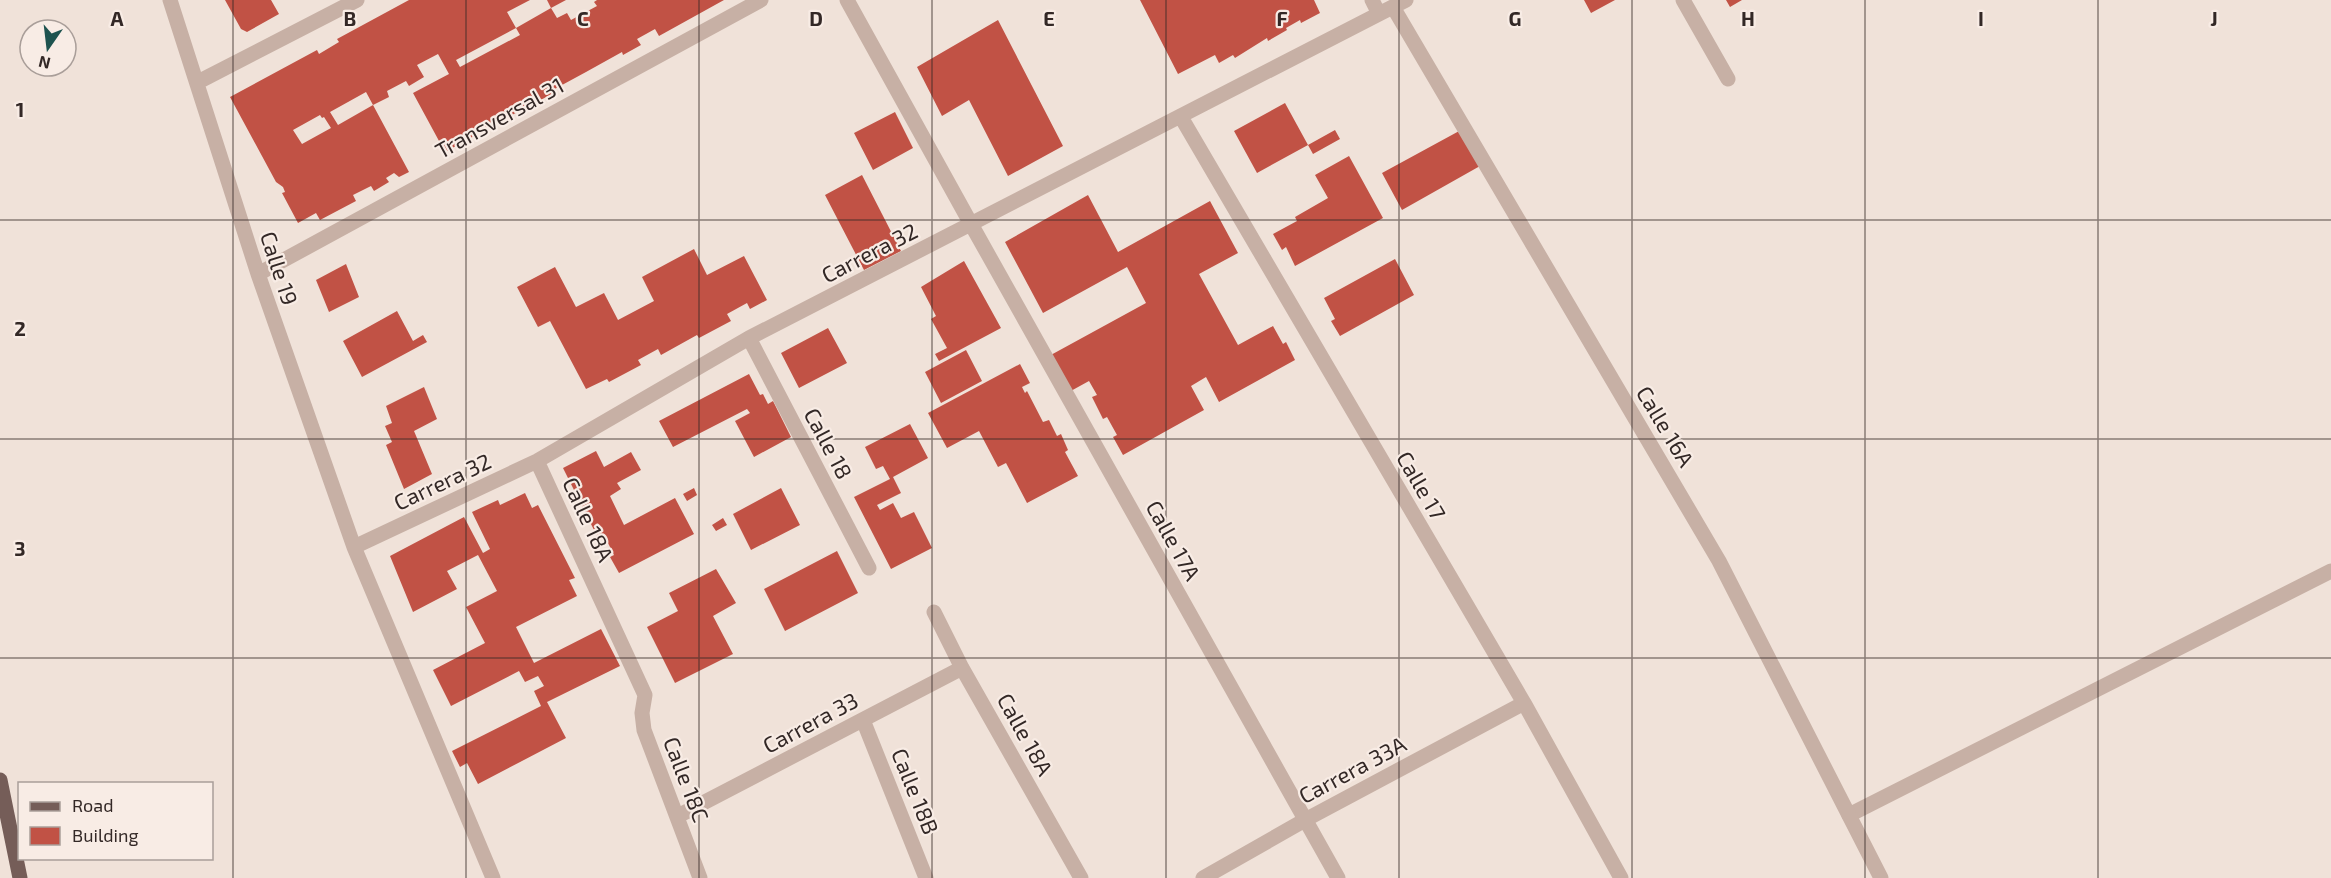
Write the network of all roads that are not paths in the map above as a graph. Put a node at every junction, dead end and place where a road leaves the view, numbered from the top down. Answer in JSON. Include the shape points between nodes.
{"nodes":[{"id":1,"x":170,"y":0,"type":"edge"},
{"id":2,"x":357,"y":0,"type":"edge"},
{"id":3,"x":761,"y":0,"type":"edge"},
{"id":4,"x":847,"y":0,"type":"edge"},
{"id":5,"x":1372,"y":0,"type":"edge"},
{"id":6,"x":1683,"y":0,"type":"edge"},
{"id":7,"x":1393,"y":7,"type":"edge"},
{"id":8,"x":1728,"y":79,"type":"dead end"},
{"id":9,"x":198,"y":82,"type":"junction"},
{"id":10,"x":1181,"y":117,"type":"junction"},
{"id":11,"x":971,"y":224,"type":"junction"},
{"id":12,"x":258,"y":274,"type":"junction"},
{"id":13,"x":749,"y":338,"type":"junction"},
{"id":14,"x":537,"y":461,"type":"junction"},
{"id":15,"x":354,"y":547,"type":"junction"},
{"id":16,"x":869,"y":568,"type":"dead end"},
{"id":17,"x":2331,"y":570,"type":"edge"},
{"id":18,"x":934,"y":612,"type":"dead end"},
{"id":19,"x":962,"y":668,"type":"junction"},
{"id":20,"x":645,"y":695,"type":"joint"},
{"id":21,"x":1524,"y":703,"type":"junction"},
{"id":22,"x":863,"y":720,"type":"junction"},
{"id":23,"x":0,"y":780,"type":"edge"},
{"id":24,"x":1849,"y":815,"type":"junction"},
{"id":25,"x":678,"y":816,"type":"junction"},
{"id":26,"x":1305,"y":820,"type":"junction"},
{"id":27,"x":20,"y":878,"type":"edge"},
{"id":28,"x":493,"y":878,"type":"edge"},
{"id":29,"x":700,"y":878,"type":"edge"},
{"id":30,"x":926,"y":878,"type":"edge"},
{"id":31,"x":1081,"y":878,"type":"edge"},
{"id":32,"x":1203,"y":878,"type":"edge"},
{"id":33,"x":1338,"y":878,"type":"edge"},
{"id":34,"x":1621,"y":878,"type":"edge"},
{"id":35,"x":1881,"y":878,"type":"edge"}],
"edges":[{"from":1,"to":9,"type":"street","name":"Calle 19"},
{"from":2,"to":9,"type":"street"},
{"from":3,"to":12,"type":"street","name":"Transversal 31"},
{"from":4,"to":11,"type":"street"},
{"from":5,"to":7,"type":"street","name":"Calle 16A"},
{"from":6,"to":8,"type":"street"},
{"from":7,"to":10,"type":"street","name":"Carrera 32"},
{"from":7,"to":24,"type":"street","name":"Calle 16A","via":[[1719,561]]},
{"from":9,"to":12,"type":"street","name":"Calle 19"},
{"from":10,"to":11,"type":"street","name":"Carrera 32"},
{"from":10,"to":21,"type":"street","name":"Calle 17"},
{"from":11,"to":13,"type":"street","name":"Carrera 32"},
{"from":11,"to":26,"type":"street","name":"Calle 17A"},
{"from":12,"to":15,"type":"street","name":"Calle 19"},
{"from":13,"to":14,"type":"street","name":"Carrera 32"},
{"from":13,"to":16,"type":"street","name":"Calle 18"},
{"from":14,"to":15,"type":"street","name":"Carrera 32"},
{"from":14,"to":20,"type":"street","name":"Calle 18A"},
{"from":15,"to":28,"type":"street","name":"Calle 19"},
{"from":17,"to":24,"type":"street"},
{"from":18,"to":19,"type":"street","name":"Calle 18A"},
{"from":19,"to":22,"type":"street","name":"Carrera 33"},
{"from":19,"to":31,"type":"street","name":"Calle 18A"},
{"from":20,"to":25,"type":"street","name":"Calle 18C","via":[[644,730]]},
{"from":21,"to":26,"type":"street","name":"Carrera 33A"},
{"from":21,"to":34,"type":"street","name":"Calle 17"},
{"from":22,"to":25,"type":"street","name":"Carrera 33"},
{"from":22,"to":30,"type":"street","name":"Calle 18B"},
{"from":23,"to":27,"type":"main road"},
{"from":24,"to":35,"type":"street","name":"Calle 16A"},
{"from":25,"to":29,"type":"street","name":"Calle 18C"},
{"from":26,"to":32,"type":"street","name":"Carrera 33A"},
{"from":26,"to":33,"type":"street","name":"Calle 17A"}]}
